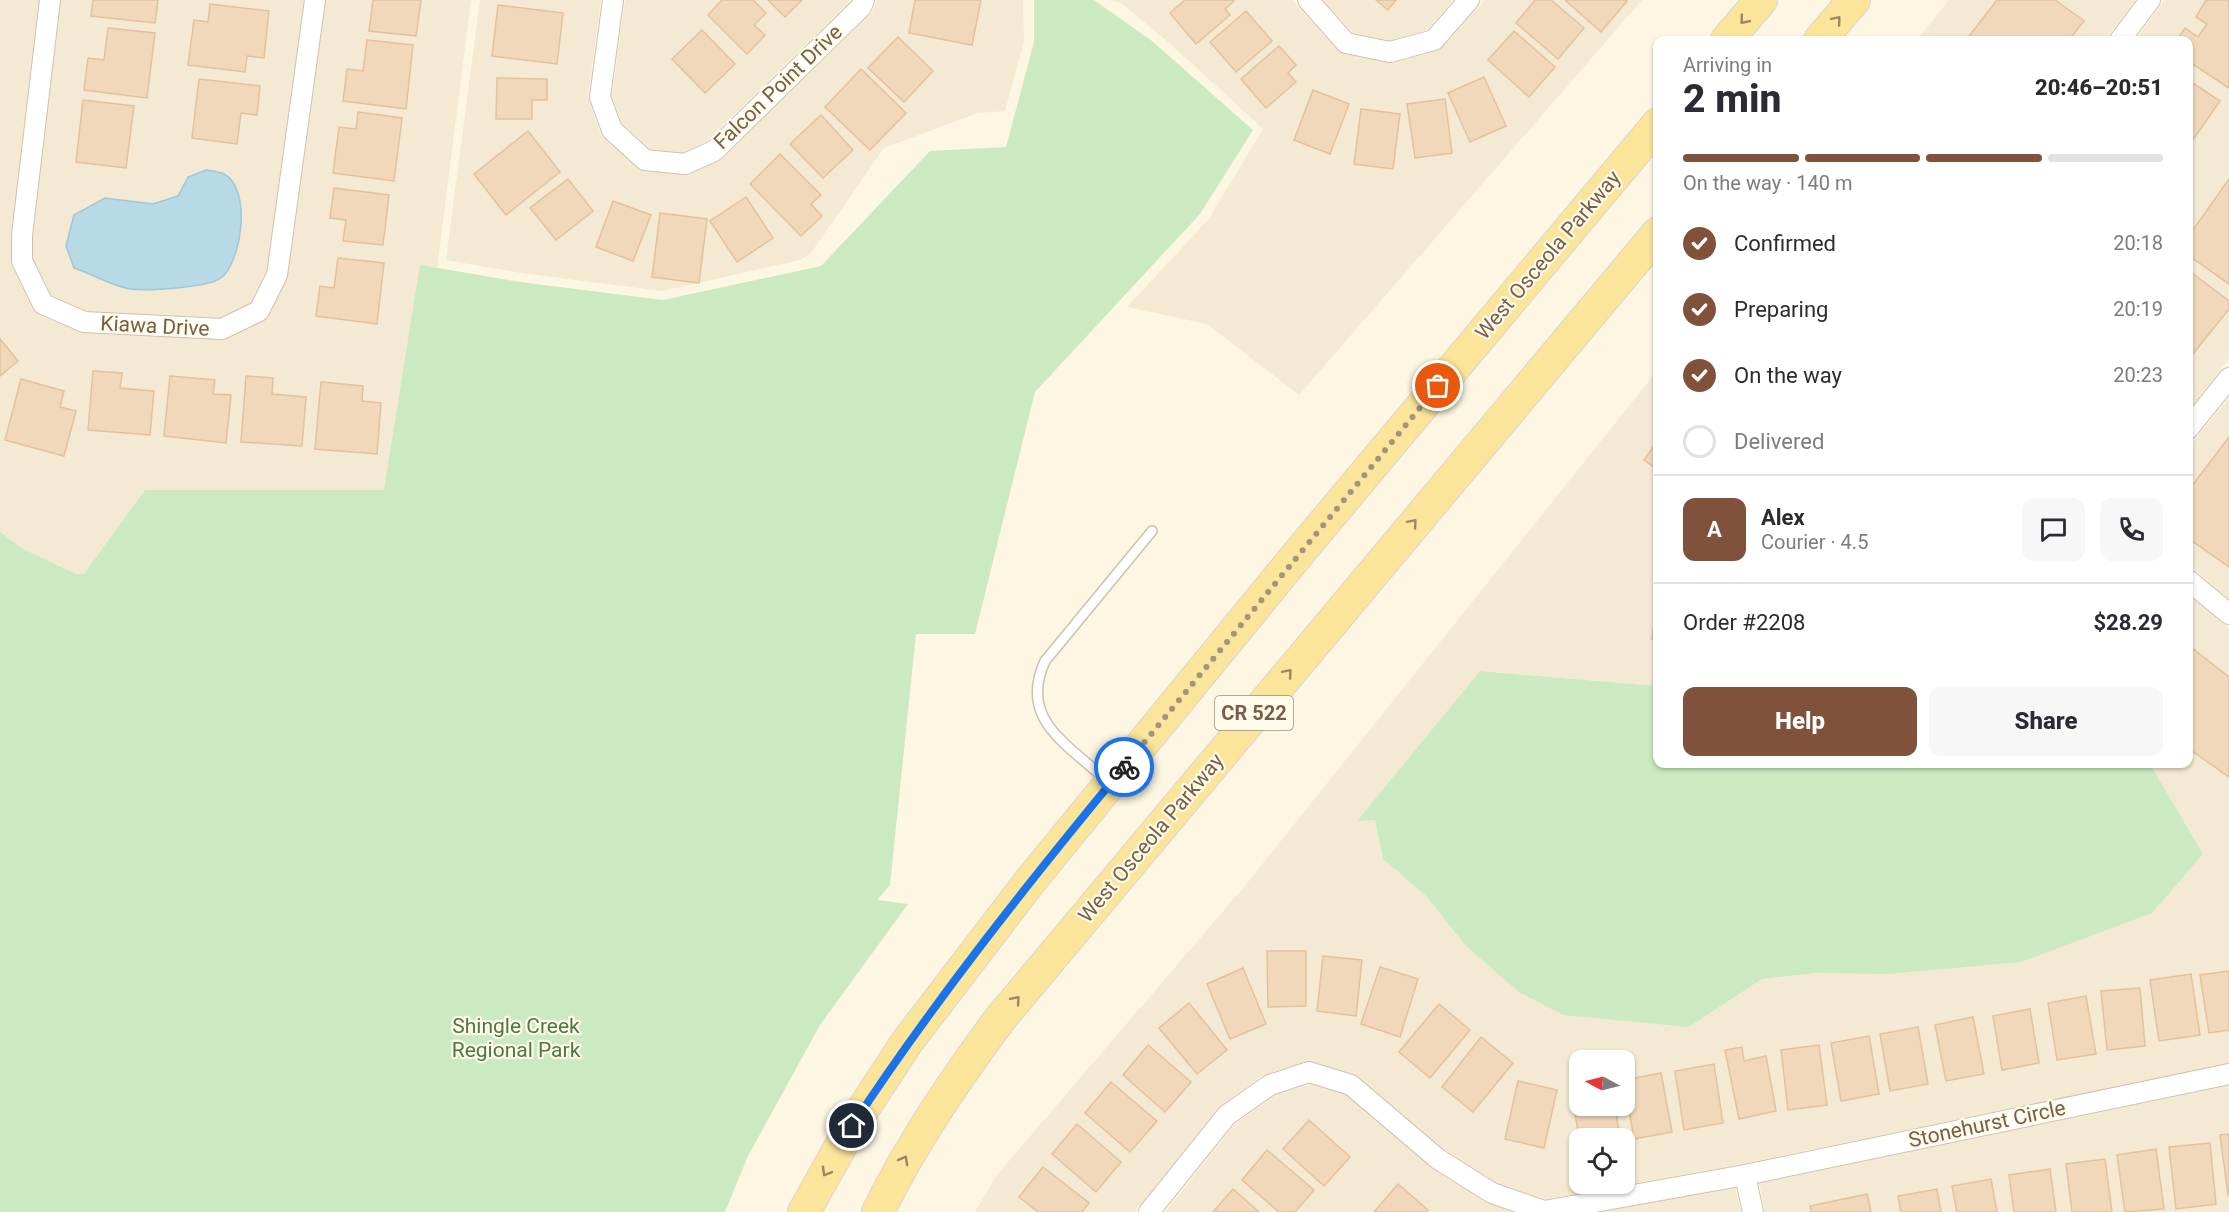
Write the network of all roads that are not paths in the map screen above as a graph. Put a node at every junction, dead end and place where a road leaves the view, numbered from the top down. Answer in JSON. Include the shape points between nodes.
{"nodes":[{"id":1,"x":50,"y":0,"type":"edge"},
{"id":2,"x":315,"y":0,"type":"edge"},
{"id":3,"x":613,"y":0,"type":"edge"},
{"id":4,"x":864,"y":0,"type":"edge"},
{"id":5,"x":1308,"y":0,"type":"edge"},
{"id":6,"x":1469,"y":0,"type":"edge"},
{"id":7,"x":1761,"y":0,"type":"edge"},
{"id":8,"x":1854,"y":0,"type":"edge"},
{"id":9,"x":2150,"y":0,"type":"edge"},
{"id":10,"x":1730,"y":36,"type":"edge"},
{"id":11,"x":1823,"y":36,"type":"edge"},
{"id":12,"x":2123,"y":36,"type":"edge"},
{"id":13,"x":1653,"y":130,"type":"edge"},
{"id":14,"x":1653,"y":239,"type":"edge"},
{"id":15,"x":2229,"y":378,"type":"edge"},
{"id":16,"x":2193,"y":423,"type":"edge"},
{"id":17,"x":1152,"y":531,"type":"dead end"},
{"id":18,"x":2193,"y":584,"type":"edge"},
{"id":19,"x":2229,"y":614,"type":"edge"},
{"id":20,"x":1110,"y":783,"type":"junction"},
{"id":21,"x":2229,"y":1074,"type":"edge"},
{"id":22,"x":1745,"y":1175,"type":"junction"},
{"id":23,"x":804,"y":1212,"type":"edge"},
{"id":24,"x":878,"y":1212,"type":"edge"},
{"id":25,"x":1149,"y":1212,"type":"edge"},
{"id":26,"x":1753,"y":1212,"type":"edge"}],
"edges":[{"from":1,"to":2,"type":"street","name":"Kiawa Drive","via":[[22,235],[22,261],[43,304],[84,322],[222,329],[259,311],[276,275]]},
{"from":3,"to":4,"type":"street","name":"Falcon Point Drive","via":[[600,97],[612,130],[645,159],[685,164],[714,151]]},
{"from":5,"to":6,"type":"street","via":[[1346,43],[1390,52],[1434,40]]},
{"from":7,"to":10,"type":"main road","one_way":true},
{"from":11,"to":8,"type":"main road","one_way":true},
{"from":9,"to":12,"type":"street"},
{"from":13,"to":20,"type":"main road","name":"West Osceola Parkway","number":"CR 522"},
{"from":24,"to":14,"type":"main road","name":"West Osceola Parkway","number":"CR 522","one_way":true,"via":[[905,1157],[1000,1019]]},
{"from":15,"to":16,"type":"street"},
{"from":17,"to":20,"type":"lane","via":[[1045,661],[1036,684],[1044,722]]},
{"from":18,"to":19,"type":"street"},
{"from":20,"to":23,"type":"main road","name":"West Osceola Parkway","number":"CR 522","one_way":true,"via":[[907,1042],[852,1126]]},
{"from":21,"to":22,"type":"street","name":"Stonehurst Circle"},
{"from":22,"to":25,"type":"street","name":"Stonehurst Circle","via":[[1544,1211],[1492,1193],[1438,1159],[1351,1085],[1309,1072],[1270,1085],[1227,1115]]},
{"from":22,"to":26,"type":"street"}]}
